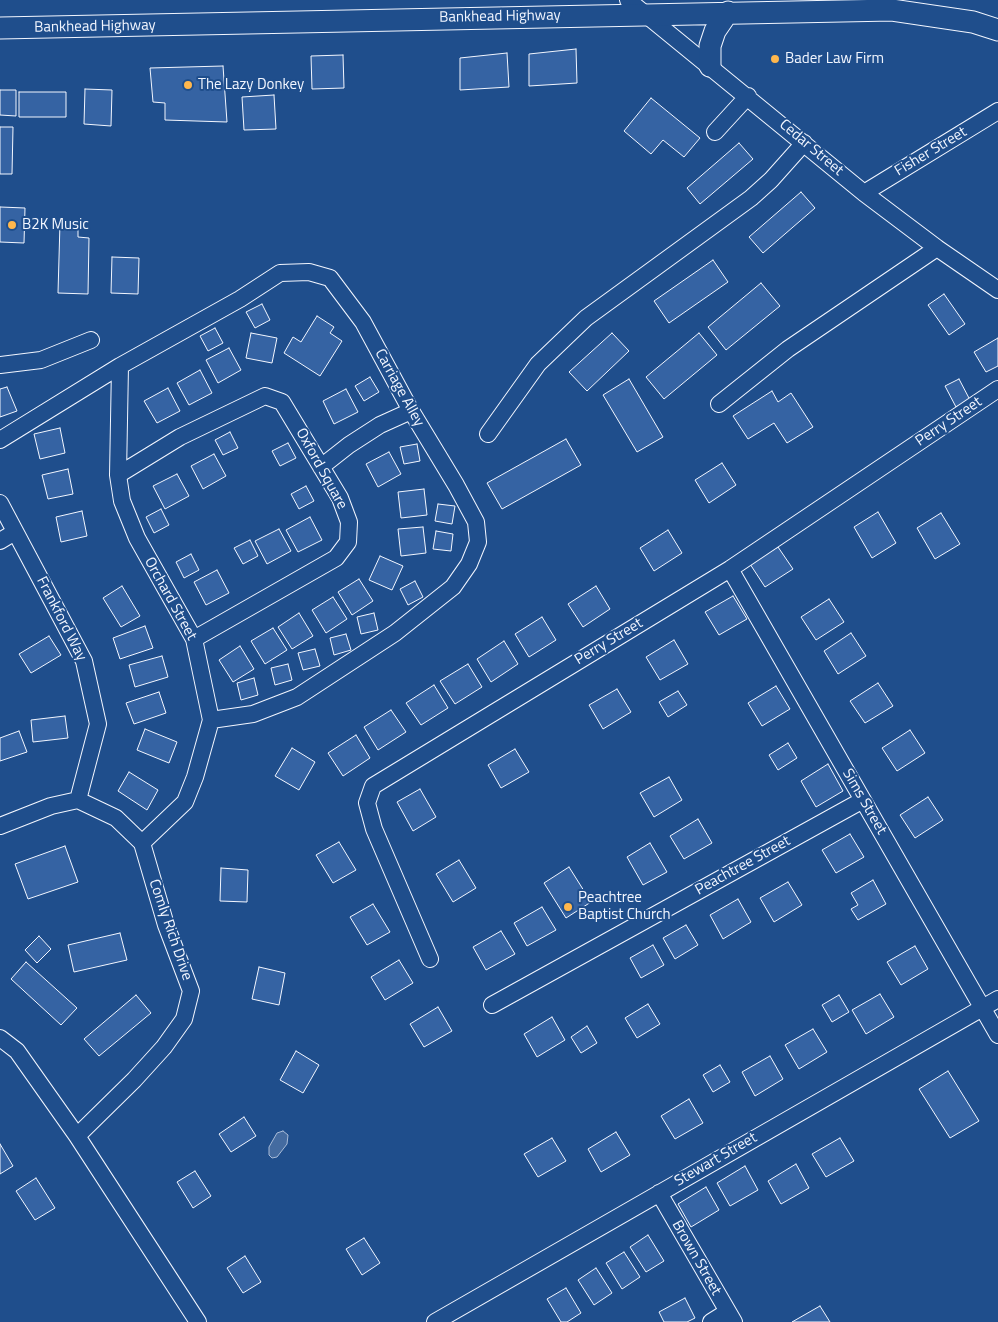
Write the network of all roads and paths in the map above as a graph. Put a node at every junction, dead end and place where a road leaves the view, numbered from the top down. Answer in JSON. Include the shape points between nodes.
{"nodes":[{"id":1,"x":635,"y":7,"type":"edge"},
{"id":2,"x":577,"y":8,"type":"edge"},
{"id":3,"x":728,"y":12,"type":"junction"},
{"id":4,"x":0,"y":28,"type":"edge"},
{"id":5,"x":998,"y":30,"type":"edge"},
{"id":6,"x":710,"y":66,"type":"junction"},
{"id":7,"x":748,"y":96,"type":"junction"},
{"id":8,"x":998,"y":111,"type":"edge"},
{"id":9,"x":716,"y":132,"type":"dead end"},
{"id":10,"x":804,"y":143,"type":"junction"},
{"id":11,"x":864,"y":193,"type":"junction"},
{"id":12,"x":937,"y":248,"type":"junction"},
{"id":13,"x":998,"y":290,"type":"edge"},
{"id":14,"x":91,"y":340,"type":"dead end"},
{"id":15,"x":0,"y":365,"type":"edge"},
{"id":16,"x":120,"y":366,"type":"junction"},
{"id":17,"x":998,"y":389,"type":"edge"},
{"id":18,"x":719,"y":404,"type":"dead end"},
{"id":19,"x":411,"y":411,"type":"junction"},
{"id":20,"x":488,"y":434,"type":"dead end"},
{"id":21,"x":0,"y":440,"type":"edge"},
{"id":22,"x":322,"y":467,"type":"junction"},
{"id":23,"x":118,"y":475,"type":"junction"},
{"id":24,"x":0,"y":503,"type":"edge"},
{"id":25,"x":15,"y":532,"type":"junction"},
{"id":26,"x":0,"y":541,"type":"edge"},
{"id":27,"x":730,"y":569,"type":"junction"},
{"id":28,"x":194,"y":639,"type":"junction"},
{"id":29,"x":211,"y":720,"type":"junction"},
{"id":30,"x":78,"y":800,"type":"junction"},
{"id":31,"x":863,"y":800,"type":"junction"},
{"id":32,"x":0,"y":826,"type":"edge"},
{"id":33,"x":142,"y":843,"type":"junction"},
{"id":34,"x":430,"y":959,"type":"dead end"},
{"id":35,"x":998,"y":999,"type":"edge"},
{"id":36,"x":492,"y":1005,"type":"dead end"},
{"id":37,"x":982,"y":1008,"type":"junction"},
{"id":38,"x":998,"y":1035,"type":"edge"},
{"id":39,"x":0,"y":1038,"type":"edge"},
{"id":40,"x":77,"y":1136,"type":"junction"},
{"id":41,"x":659,"y":1193,"type":"junction"},
{"id":42,"x":731,"y":1317,"type":"edge"},
{"id":43,"x":198,"y":1322,"type":"edge"},
{"id":44,"x":435,"y":1322,"type":"edge"},
{"id":45,"x":711,"y":1322,"type":"edge"}],
"edges":[{"from":1,"to":2,"type":"main road","name":"Bankhead Highway"},
{"from":1,"to":3,"type":"main road","name":"Bankhead Highway"},
{"from":1,"to":6,"type":"street","name":"Cedar Street"},
{"from":2,"to":4,"type":"main road","name":"Bankhead Highway"},
{"from":3,"to":5,"type":"main road","name":"Bankhead Highway","via":[[892,10],[973,22]]},
{"from":3,"to":6,"type":"main road","via":[[715,31],[710,46]]},
{"from":6,"to":7,"type":"street","name":"Cedar Street"},
{"from":7,"to":9,"type":"street"},
{"from":7,"to":10,"type":"street","name":"Cedar Street"},
{"from":8,"to":11,"type":"street","name":"Fisher Street"},
{"from":10,"to":11,"type":"street","name":"Cedar Street"},
{"from":10,"to":20,"type":"street","via":[[751,198],[586,318],[538,364]]},
{"from":11,"to":12,"type":"street","name":"Cedar Street"},
{"from":12,"to":13,"type":"street","name":"Cedar Street"},
{"from":12,"to":18,"type":"street","via":[[788,349]]},
{"from":14,"to":15,"type":"street","via":[[41,360]]},
{"from":16,"to":19,"type":"street","name":"Carriage Alley","via":[[280,273],[309,272],[330,278],[363,322]]},
{"from":16,"to":21,"type":"street","name":"Carriage Alley"},
{"from":16,"to":23,"type":"street","name":"Orchard Street"},
{"from":17,"to":27,"type":"street","name":"Perry Street"},
{"from":19,"to":22,"type":"street","via":[[364,435]]},
{"from":19,"to":29,"type":"street","name":"Carriage Alley","via":[[476,522],[478,542],[469,564],[453,587],[395,633],[297,697],[253,714]]},
{"from":22,"to":23,"type":"street","name":"Oxford Square","via":[[282,402],[265,396],[180,437]]},
{"from":22,"to":28,"type":"street","name":"Oxford Square","via":[[349,522],[348,542],[336,558]]},
{"from":23,"to":28,"type":"street","name":"Orchard Street","via":[[122,501],[137,538]]},
{"from":24,"to":25,"type":"street","name":"Frankford Way"},
{"from":25,"to":26,"type":"street"},
{"from":25,"to":30,"type":"street","name":"Frankford Way","via":[[84,662],[98,724]]},
{"from":27,"to":31,"type":"street","name":"Sims Street"},
{"from":27,"to":34,"type":"street","name":"Perry Street","via":[[373,786],[367,802],[374,829]]},
{"from":28,"to":29,"type":"street","name":"Orchard Street"},
{"from":29,"to":33,"type":"street","name":"Orchard Street","via":[[185,802]]},
{"from":30,"to":32,"type":"street","via":[[51,806]]},
{"from":30,"to":33,"type":"street","name":"Comly Rich Drive","via":[[116,818]]},
{"from":31,"to":36,"type":"street","name":"Peachtree Street"},
{"from":31,"to":37,"type":"street","name":"Sims Street"},
{"from":33,"to":40,"type":"street","name":"Comly Rich Drive","via":[[166,926],[191,991],[184,1019],[164,1047]]},
{"from":35,"to":37,"type":"street","name":"Stewart Street"},
{"from":37,"to":38,"type":"street","name":"Sims Street"},
{"from":37,"to":41,"type":"street","name":"Stewart Street"},
{"from":39,"to":40,"type":"street","via":[[17,1051]]},
{"from":40,"to":43,"type":"street"},
{"from":41,"to":42,"type":"street","name":"Brown Street"},
{"from":41,"to":44,"type":"street","name":"Stewart Street"},
{"from":42,"to":45,"type":"street"}]}
